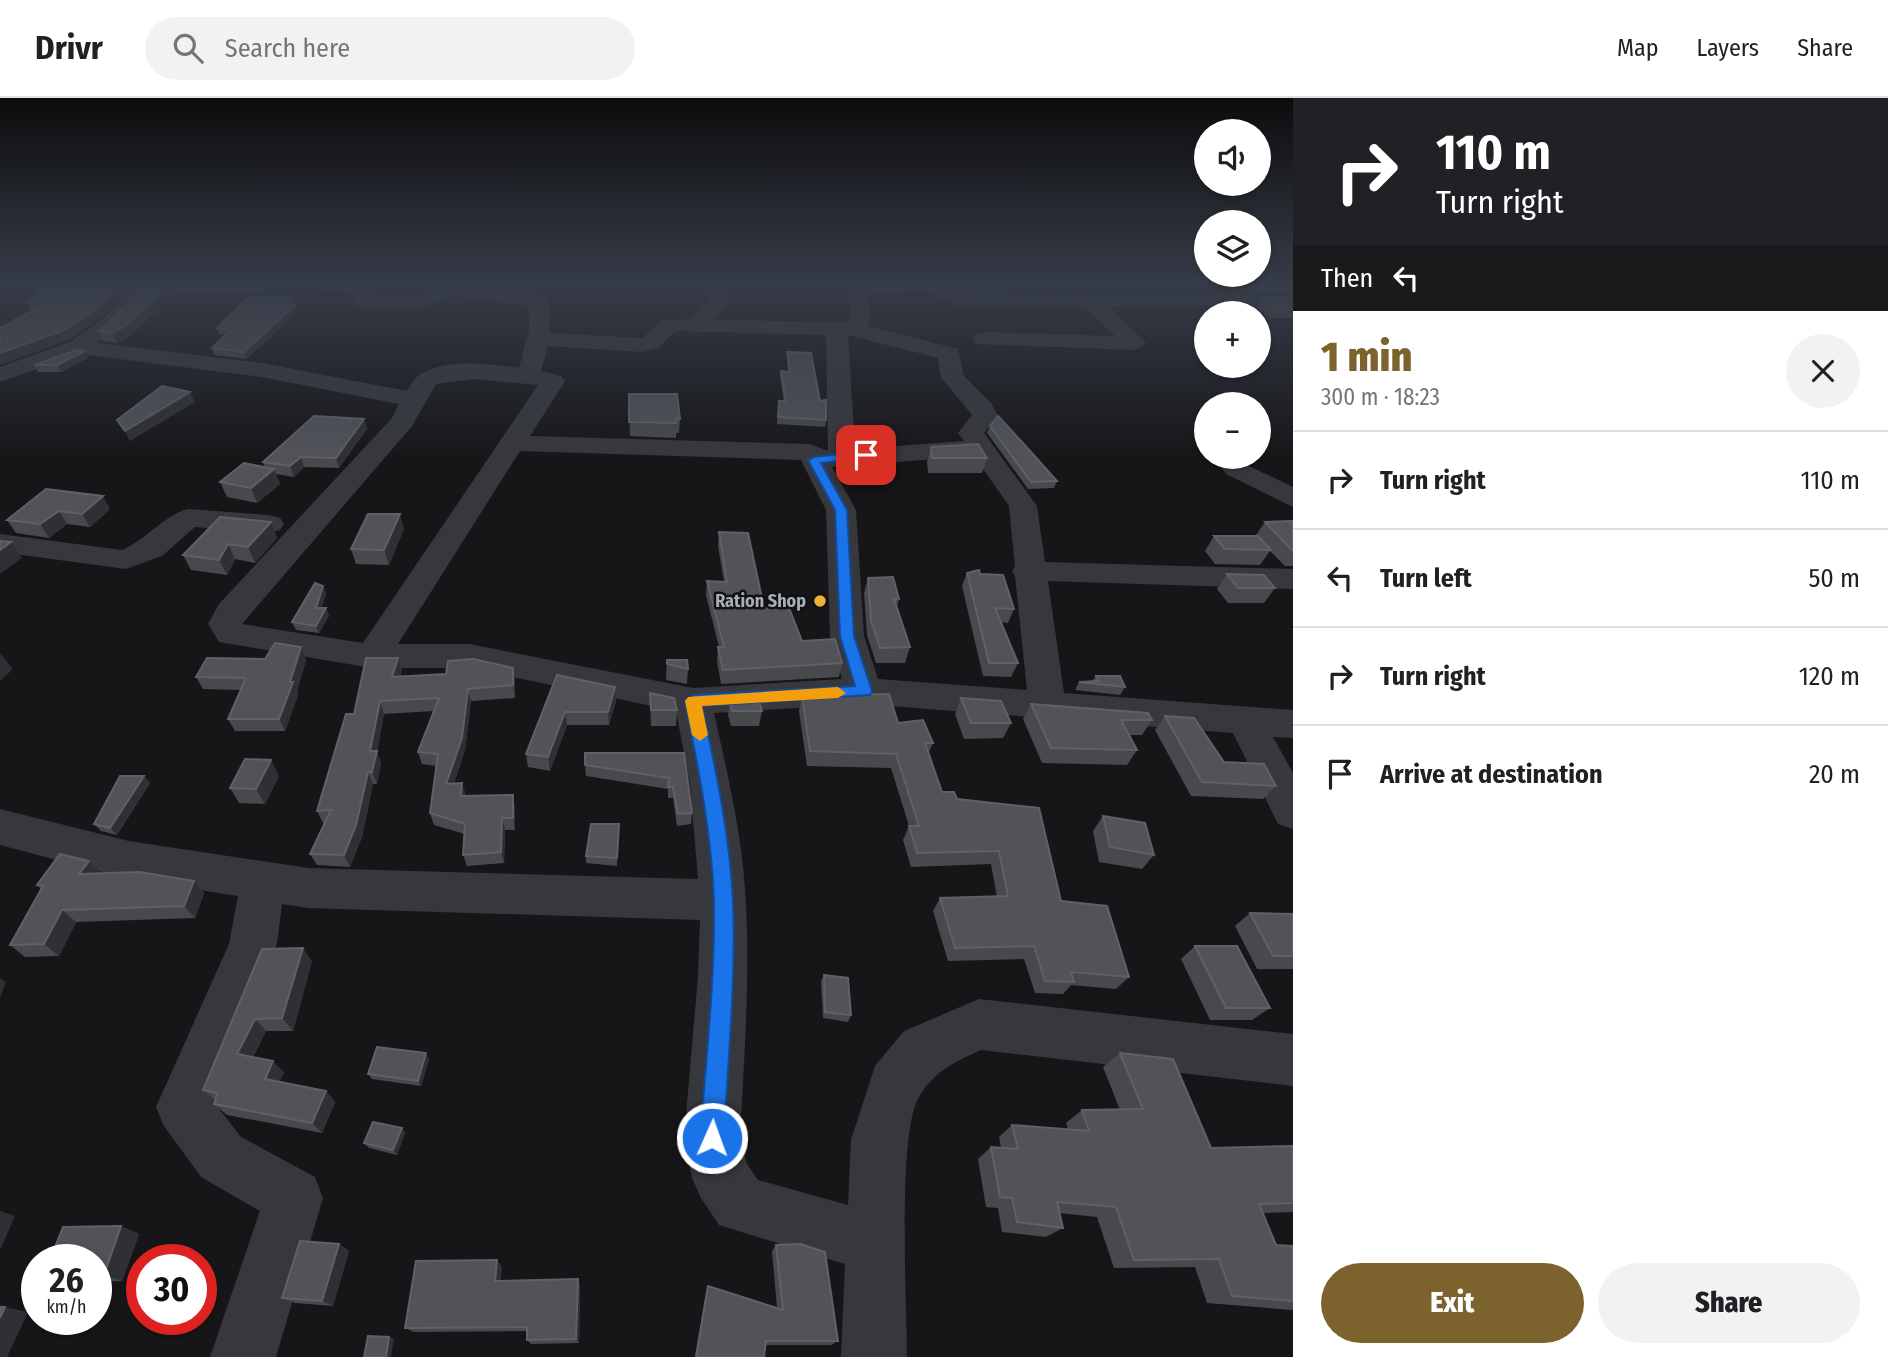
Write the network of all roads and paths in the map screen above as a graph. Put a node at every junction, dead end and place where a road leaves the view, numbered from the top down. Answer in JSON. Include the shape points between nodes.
{"nodes":[{"id":1,"x":84,"y":343,"type":"edge"},
{"id":2,"x":540,"y":343,"type":"edge"},
{"id":3,"x":604,"y":343,"type":"edge"},
{"id":4,"x":648,"y":343,"type":"edge"},
{"id":5,"x":845,"y":343,"type":"edge"},
{"id":6,"x":904,"y":343,"type":"edge"},
{"id":7,"x":987,"y":343,"type":"edge"},
{"id":8,"x":78,"y":347,"type":"junction"},
{"id":9,"x":950,"y":354,"type":"junction"},
{"id":10,"x":528,"y":375,"type":"junction"},
{"id":11,"x":0,"y":376,"type":"edge"},
{"id":12,"x":413,"y":399,"type":"junction"},
{"id":13,"x":512,"y":443,"type":"junction"},
{"id":14,"x":981,"y":448,"type":"junction"},
{"id":15,"x":828,"y":459,"type":"junction"},
{"id":16,"x":1238,"y":469,"type":"edge"},
{"id":17,"x":1293,"y":498,"type":"edge"},
{"id":18,"x":307,"y":527,"type":"junction"},
{"id":19,"x":0,"y":543,"type":"edge"},
{"id":20,"x":1028,"y":571,"type":"junction"},
{"id":21,"x":1293,"y":579,"type":"edge"},
{"id":22,"x":372,"y":656,"type":"junction"},
{"id":23,"x":864,"y":691,"type":"junction"},
{"id":24,"x":693,"y":701,"type":"junction"},
{"id":25,"x":1047,"y":705,"type":"junction"},
{"id":26,"x":1246,"y":723,"type":"junction"},
{"id":27,"x":1293,"y":724,"type":"edge"},
{"id":28,"x":1293,"y":812,"type":"edge"},
{"id":29,"x":0,"y":827,"type":"edge"},
{"id":30,"x":263,"y":881,"type":"junction"},
{"id":31,"x":723,"y":900,"type":"junction"},
{"id":32,"x":1293,"y":1060,"type":"edge"},
{"id":33,"x":876,"y":1243,"type":"junction"},
{"id":34,"x":243,"y":1357,"type":"edge"},
{"id":35,"x":874,"y":1357,"type":"edge"}],
"edges":[{"from":1,"to":8,"type":"street"},
{"from":2,"to":10,"type":"street"},
{"from":3,"to":4,"type":"street"},
{"from":5,"to":15,"type":"street"},
{"from":6,"to":9,"type":"street"},
{"from":7,"to":9,"type":"street","via":[[987,352]]},
{"from":8,"to":11,"type":"street"},
{"from":8,"to":12,"type":"street","via":[[262,370]]},
{"from":9,"to":14,"type":"street","via":[[950,371],[985,416],[971,433]]},
{"from":10,"to":12,"type":"street","via":[[438,375],[428,379]]},
{"from":10,"to":13,"type":"street","via":[[553,381]]},
{"from":12,"to":18,"type":"street","via":[[403,421]]},
{"from":13,"to":15,"type":"street","via":[[810,452]]},
{"from":13,"to":22,"type":"street"},
{"from":14,"to":15,"type":"street"},
{"from":14,"to":20,"type":"street","via":[[1023,506]]},
{"from":15,"to":23,"type":"street","via":[[841,510],[847,636]]},
{"from":16,"to":17,"type":"street"},
{"from":18,"to":19,"type":"street","via":[[188,518],[142,556],[126,559]]},
{"from":18,"to":22,"type":"street","via":[[225,624],[232,634]]},
{"from":20,"to":21,"type":"street"},
{"from":20,"to":25,"type":"street"},
{"from":22,"to":24,"type":"street","via":[[469,656]]},
{"from":23,"to":24,"type":"street"},
{"from":23,"to":25,"type":"street"},
{"from":24,"to":31,"type":"street","via":[[710,784]]},
{"from":25,"to":26,"type":"street"},
{"from":26,"to":27,"type":"street"},
{"from":26,"to":28,"type":"street"},
{"from":29,"to":30,"type":"street","via":[[130,860]]},
{"from":30,"to":31,"type":"street","via":[[308,888]]},
{"from":30,"to":34,"type":"street","via":[[253,944],[183,1107],[221,1157],[294,1198]]},
{"from":31,"to":33,"type":"street","via":[[723,976],[712,1138],[721,1178],[740,1204]]},
{"from":32,"to":33,"type":"street","via":[[979,1024],[923,1050],[894,1086],[879,1140]]},
{"from":33,"to":35,"type":"street"}]}
